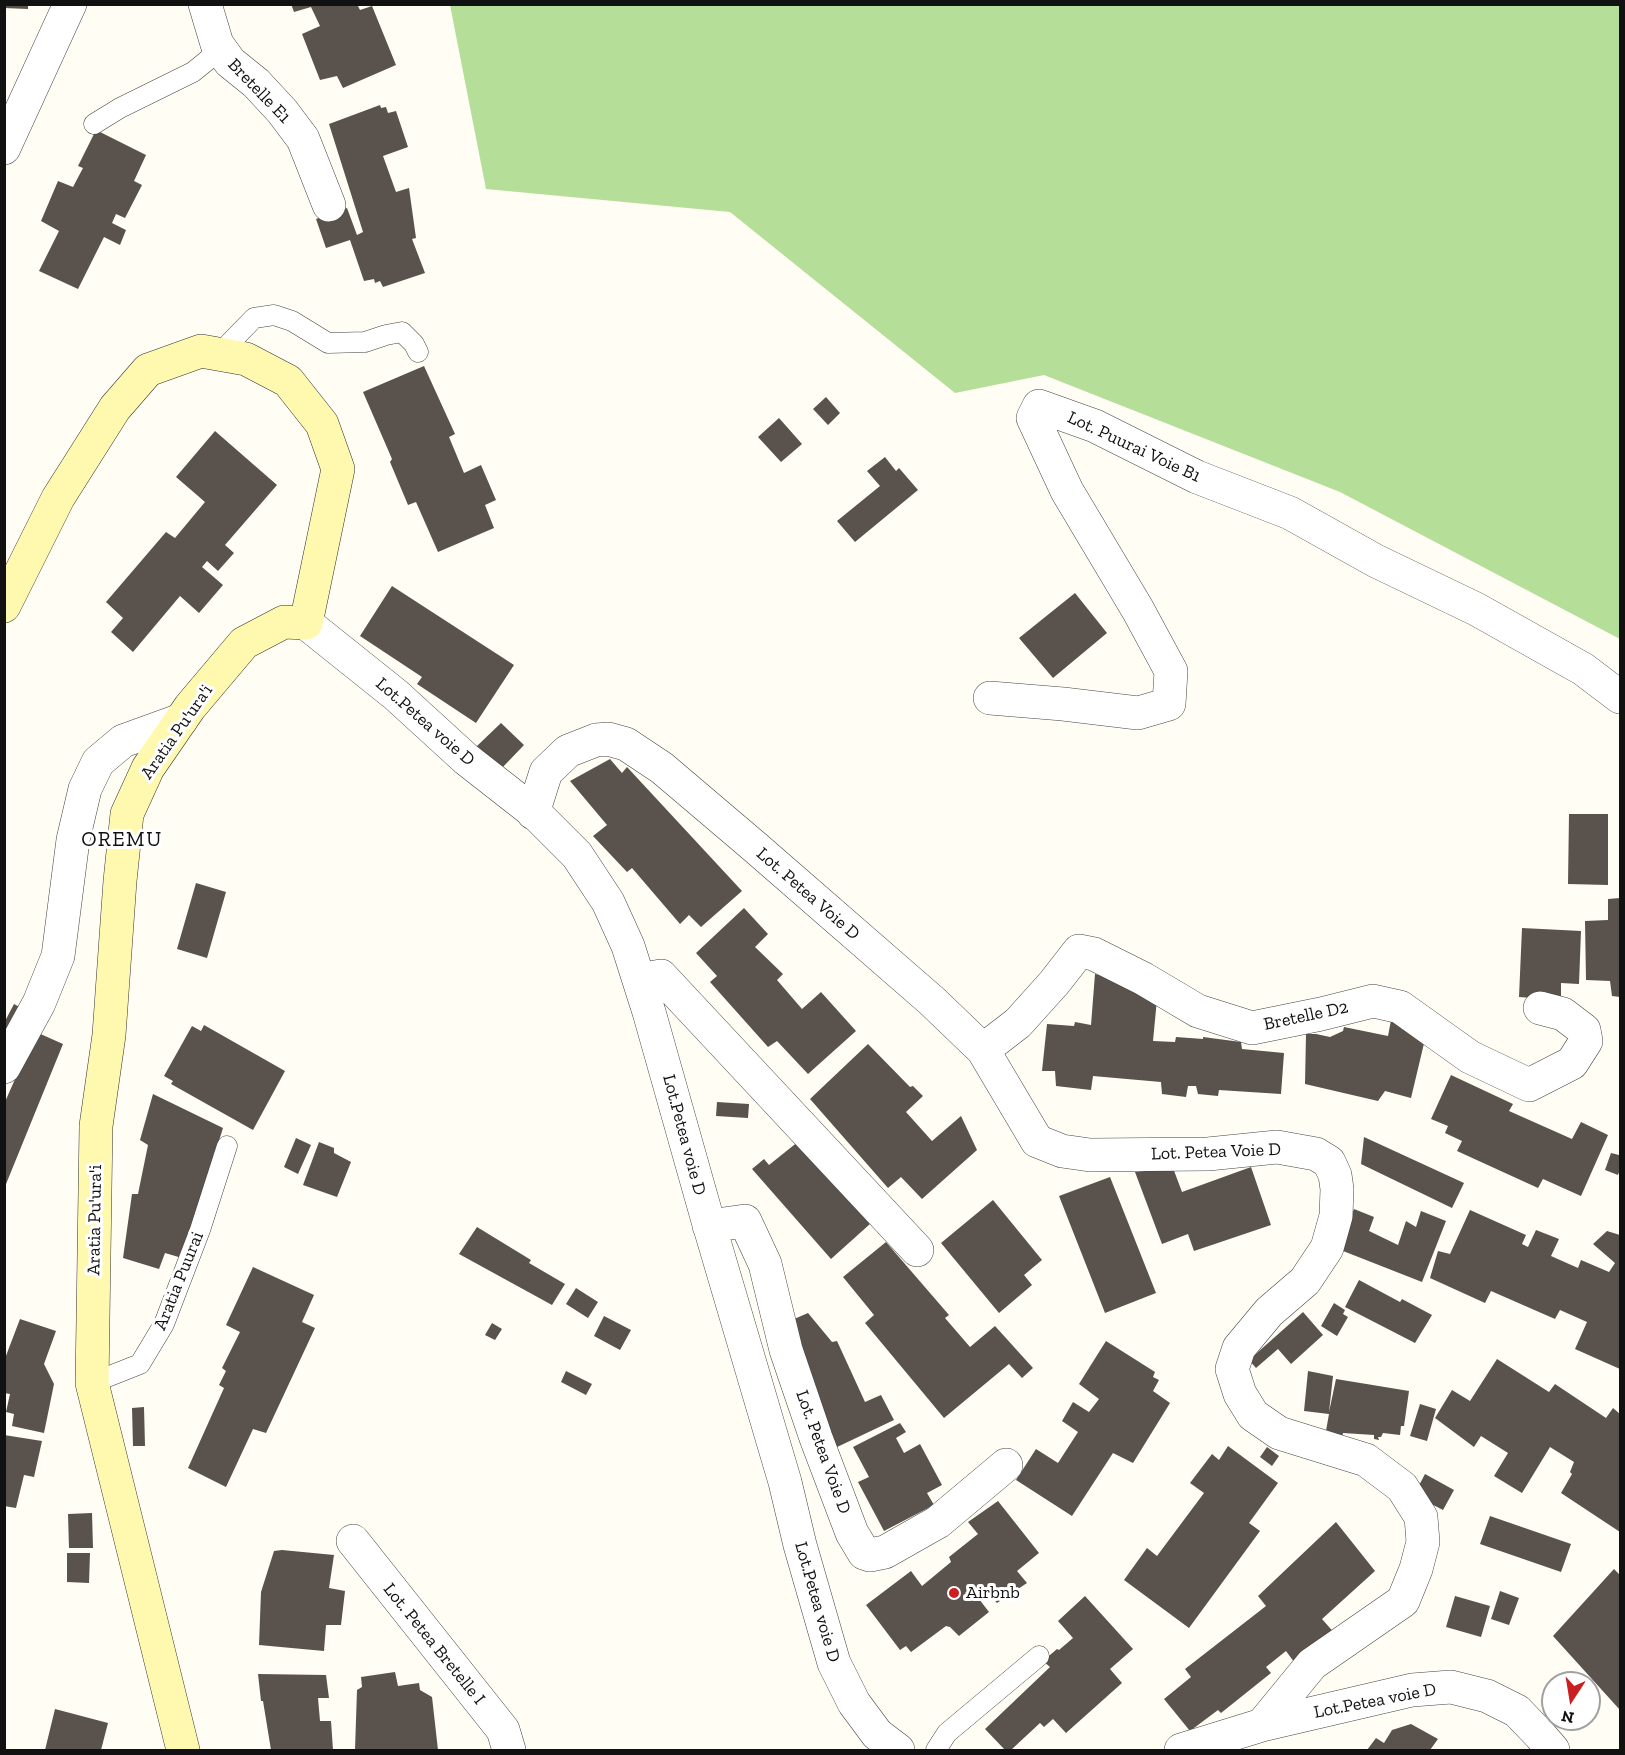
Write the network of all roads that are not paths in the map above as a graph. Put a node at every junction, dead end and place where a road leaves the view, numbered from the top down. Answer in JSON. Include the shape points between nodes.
{"nodes":[{"id":1,"x":70,"y":4,"type":"edge"},
{"id":2,"x":205,"y":4,"type":"edge"},
{"id":3,"x":217,"y":44,"type":"junction"},
{"id":4,"x":94,"y":124,"type":"dead end"},
{"id":5,"x":4,"y":148,"type":"edge"},
{"id":6,"x":329,"y":205,"type":"dead end"},
{"id":7,"x":418,"y":352,"type":"dead end"},
{"id":8,"x":218,"y":355,"type":"junction"},
{"id":9,"x":4,"y":606,"type":"edge"},
{"id":10,"x":306,"y":623,"type":"junction"},
{"id":11,"x":1620,"y":697,"type":"edge"},
{"id":12,"x":990,"y":698,"type":"dead end"},
{"id":13,"x":181,"y":720,"type":"junction"},
{"id":14,"x":533,"y":813,"type":"junction"},
{"id":15,"x":639,"y":980,"type":"junction"},
{"id":16,"x":1540,"y":1008,"type":"dead end"},
{"id":17,"x":983,"y":1050,"type":"junction"},
{"id":18,"x":4,"y":1067,"type":"edge"},
{"id":19,"x":226,"y":1146,"type":"dead end"},
{"id":20,"x":709,"y":1226,"type":"junction"},
{"id":21,"x":917,"y":1250,"type":"dead end"},
{"id":22,"x":92,"y":1383,"type":"junction"},
{"id":23,"x":1006,"y":1465,"type":"dead end"},
{"id":24,"x":353,"y":1541,"type":"dead end"},
{"id":25,"x":1039,"y":1656,"type":"dead end"},
{"id":26,"x":1262,"y":1725,"type":"junction"},
{"id":27,"x":183,"y":1750,"type":"edge"},
{"id":28,"x":509,"y":1750,"type":"edge"},
{"id":29,"x":898,"y":1750,"type":"edge"},
{"id":30,"x":936,"y":1750,"type":"edge"},
{"id":31,"x":1180,"y":1750,"type":"edge"},
{"id":32,"x":1552,"y":1750,"type":"edge"}],
"edges":[{"from":1,"to":5,"type":"street"},
{"from":2,"to":3,"type":"street","name":"Bretelle E1"},
{"from":3,"to":4,"type":"lane","name":"Bretelle E1","via":[[209,59],[192,72]]},
{"from":3,"to":6,"type":"street","name":"Bretelle E1","via":[[230,62],[282,111],[303,139]]},
{"from":7,"to":8,"type":"lane","via":[[402,333],[365,342],[328,343],[274,315],[254,318]]},
{"from":8,"to":9,"type":"main road","via":[[201,351],[148,370],[116,408],[58,498]]},
{"from":8,"to":10,"type":"main road","via":[[246,359],[288,381],[322,424],[338,469]]},
{"from":10,"to":13,"type":"main road","name":"Aratia Pu'ura'i","via":[[284,622],[244,643]]},
{"from":10,"to":14,"type":"street","name":"Lot.Petea voie D"},
{"from":11,"to":12,"type":"street","name":"Lot. Puurai Voie B1","via":[[1583,669],[1486,614],[1376,561],[1290,513],[1197,477],[1095,426],[1039,406],[1033,418],[1067,491],[1171,670],[1169,704],[1137,713]]},
{"from":13,"to":18,"type":"street","via":[[123,741],[98,762],[85,789],[73,840],[58,956],[39,1003]]},
{"from":13,"to":22,"type":"main road","name":"Aratia Pu'ura'i","via":[[148,768],[127,814],[109,1035],[96,1126]]},
{"from":14,"to":15,"type":"street","name":"Lot.Petea voie D","via":[[577,855],[608,902]]},
{"from":14,"to":17,"type":"street","name":"Lot. Petea Voie D","via":[[546,772],[568,750],[596,740],[626,744],[662,768],[755,847]]},
{"from":15,"to":20,"type":"street","name":"Lot.Petea voie D"},
{"from":15,"to":21,"type":"street","via":[[661,976]]},
{"from":16,"to":17,"type":"street","name":"Bretelle D2","via":[[1563,1014],[1584,1030],[1586,1041],[1572,1063],[1529,1085],[1470,1057],[1400,1007],[1372,1001],[1252,1028],[1198,1011],[1094,954],[1079,951],[1018,1023]]},
{"from":17,"to":26,"type":"street","name":"Lot. Petea Voie D","via":[[1036,1141],[1062,1151],[1090,1155],[1208,1154],[1277,1147],[1316,1154],[1329,1162],[1335,1175],[1336,1216],[1327,1248],[1305,1281],[1269,1312],[1239,1348],[1232,1369],[1253,1416],[1279,1433],[1366,1460],[1402,1486],[1421,1517],[1423,1542],[1403,1601],[1312,1664]]},
{"from":19,"to":22,"type":"lane","name":"Aratia Puurai","via":[[200,1230],[164,1324],[140,1364]]},
{"from":20,"to":23,"type":"street","name":"Lot. Petea Voie D","via":[[745,1221],[765,1264],[786,1350],[816,1438],[852,1533],[864,1553],[885,1552],[938,1522]]},
{"from":20,"to":29,"type":"street","name":"Lot.Petea voie D","via":[[834,1663],[854,1704],[877,1734]]},
{"from":22,"to":27,"type":"main road","name":"Aratia Pu'ura'i"},
{"from":24,"to":28,"type":"street","name":"Lot. Petea Bretelle I","via":[[503,1731]]},
{"from":25,"to":30,"type":"lane","via":[[947,1733]]},
{"from":26,"to":31,"type":"street","name":"Lot.Petea voie D"},
{"from":26,"to":32,"type":"street","name":"Lot.Petea voie D","via":[[1412,1690],[1451,1687],[1487,1696],[1517,1712]]}]}
